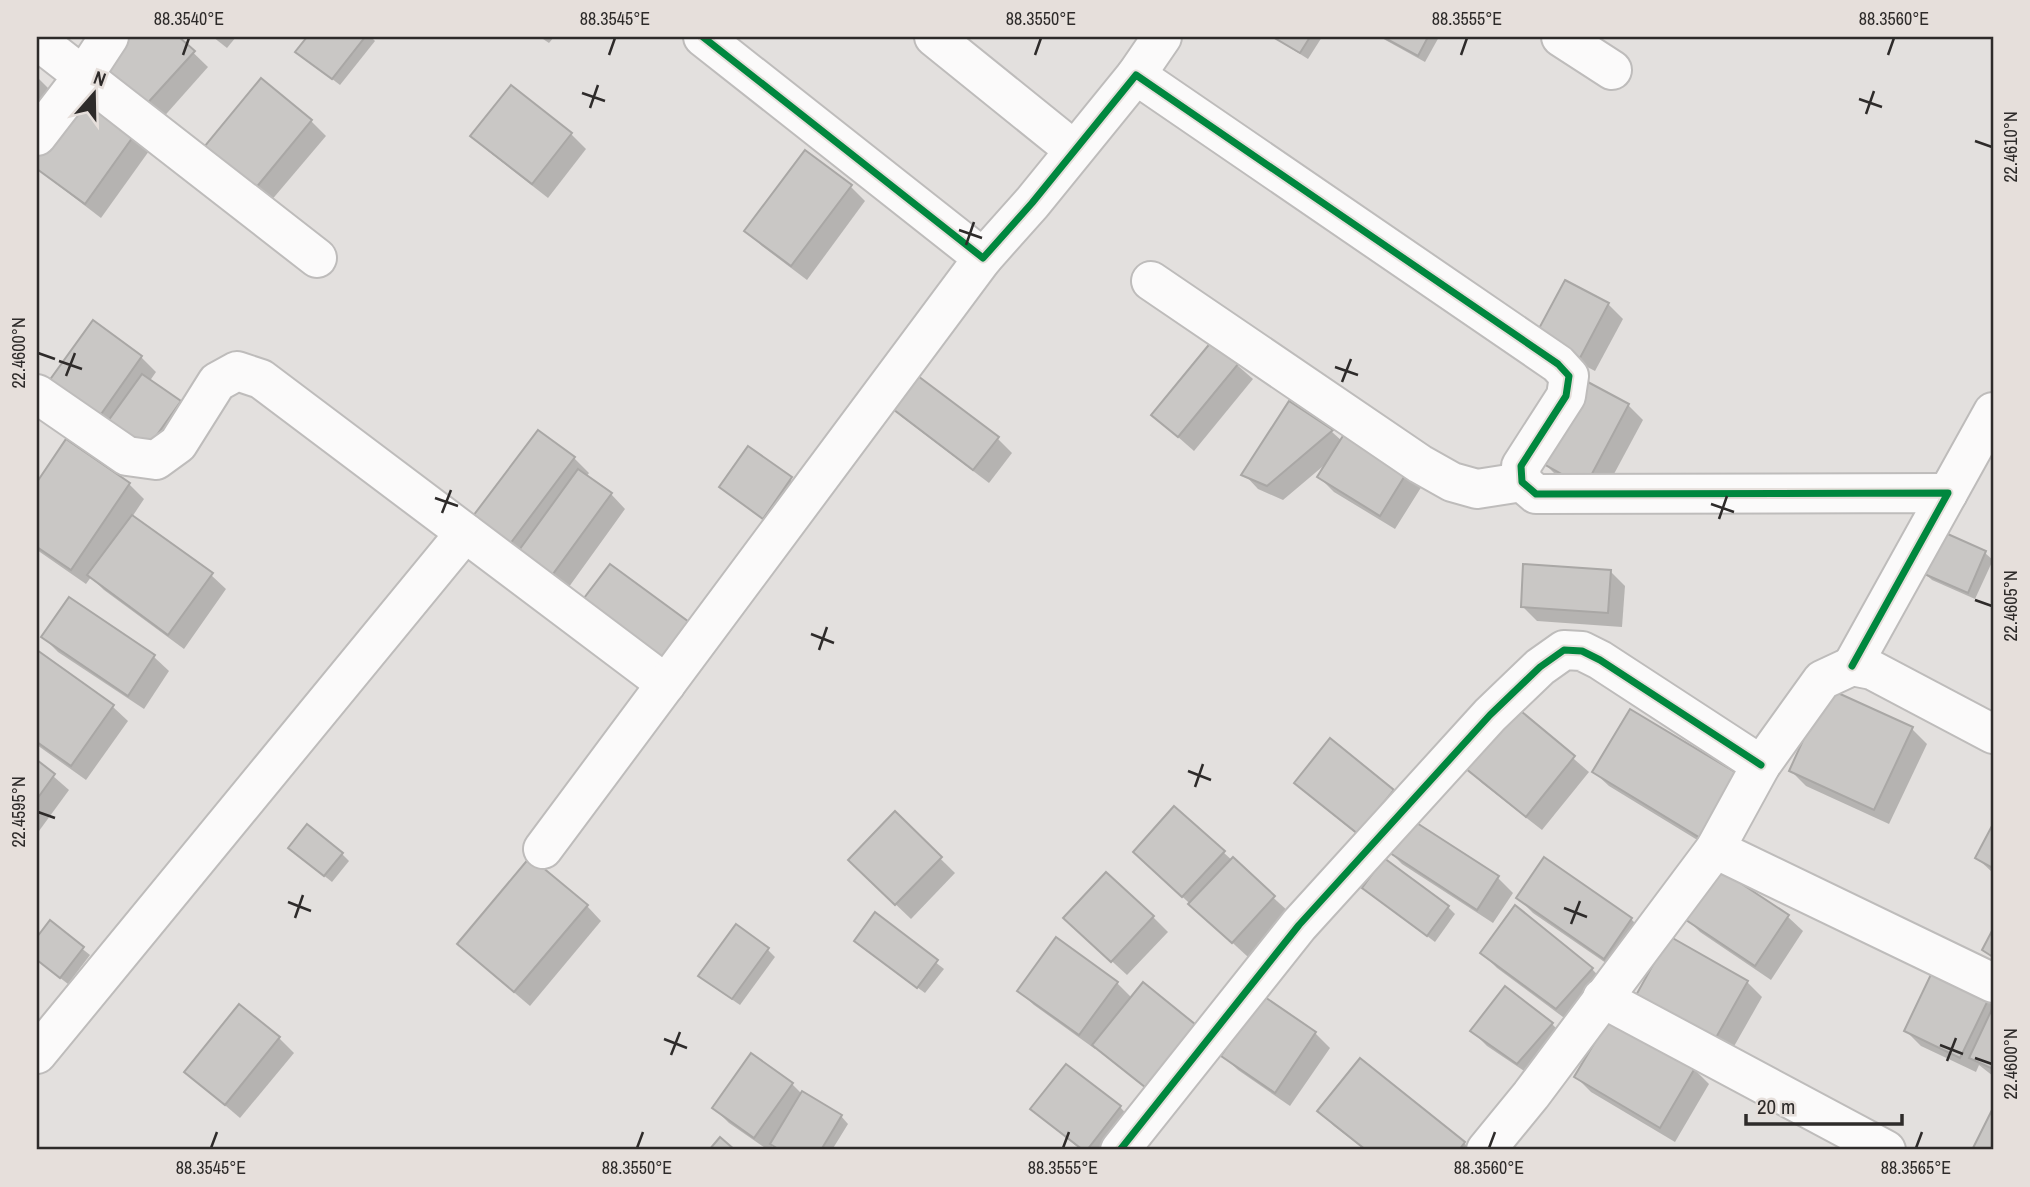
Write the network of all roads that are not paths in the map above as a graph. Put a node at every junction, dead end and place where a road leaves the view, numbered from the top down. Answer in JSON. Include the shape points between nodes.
{"nodes":[{"id":1,"x":109,"y":37,"type":"edge"},
{"id":2,"x":703,"y":37,"type":"edge"},
{"id":3,"x":934,"y":37,"type":"edge"},
{"id":4,"x":1162,"y":37,"type":"edge"},
{"id":5,"x":1561,"y":37,"type":"edge"},
{"id":6,"x":37,"y":40,"type":"edge"},
{"id":7,"x":1612,"y":70,"type":"dead end"},
{"id":8,"x":84,"y":75,"type":"junction"},
{"id":9,"x":1136,"y":75,"type":"junction"},
{"id":10,"x":37,"y":135,"type":"edge"},
{"id":11,"x":1074,"y":150,"type":"junction"},
{"id":12,"x":317,"y":258,"type":"dead end"},
{"id":13,"x":982,"y":258,"type":"junction"},
{"id":14,"x":1152,"y":281,"type":"dead end"},
{"id":15,"x":37,"y":394,"type":"edge"},
{"id":16,"x":1993,"y":412,"type":"edge"},
{"id":17,"x":1522,"y":482,"type":"junction"},
{"id":18,"x":1948,"y":493,"type":"junction"},
{"id":19,"x":465,"y":533,"type":"junction"},
{"id":20,"x":1852,"y":666,"type":"junction"},
{"id":21,"x":666,"y":684,"type":"junction"},
{"id":22,"x":1993,"y":734,"type":"edge"},
{"id":23,"x":1761,"y":765,"type":"junction"},
{"id":24,"x":542,"y":849,"type":"dead end"},
{"id":25,"x":1714,"y":849,"type":"junction"},
{"id":26,"x":1993,"y":983,"type":"edge"},
{"id":27,"x":1602,"y":998,"type":"junction"},
{"id":28,"x":37,"y":1054,"type":"edge"},
{"id":29,"x":1120,"y":1150,"type":"edge"},
{"id":30,"x":1486,"y":1150,"type":"edge"},
{"id":31,"x":1886,"y":1150,"type":"edge"}],
"edges":[{"from":1,"to":8,"type":"street"},
{"from":2,"to":13,"type":"street"},
{"from":3,"to":11,"type":"street"},
{"from":4,"to":9,"type":"street"},
{"from":5,"to":7,"type":"street"},
{"from":6,"to":8,"type":"street"},
{"from":8,"to":10,"type":"street"},
{"from":8,"to":12,"type":"street"},
{"from":9,"to":11,"type":"street"},
{"from":9,"to":17,"type":"street","via":[[1558,364],[1569,376],[1566,396],[1521,467]]},
{"from":11,"to":13,"type":"street"},
{"from":13,"to":21,"type":"street"},
{"from":14,"to":17,"type":"street","via":[[1452,482],[1476,489]]},
{"from":15,"to":19,"type":"street","via":[[127,456],[156,460],[178,444],[216,382],[237,372],[261,379]]},
{"from":16,"to":18,"type":"street"},
{"from":17,"to":18,"type":"street","via":[[1536,494]]},
{"from":18,"to":20,"type":"street"},
{"from":19,"to":21,"type":"street"},
{"from":19,"to":28,"type":"street"},
{"from":20,"to":22,"type":"street","via":[[1894,680]]},
{"from":20,"to":23,"type":"street","via":[[1822,680]]},
{"from":21,"to":24,"type":"street"},
{"from":23,"to":25,"type":"street"},
{"from":23,"to":29,"type":"street","via":[[1600,660],[1582,651],[1564,650],[1490,715],[1299,925]]},
{"from":25,"to":26,"type":"street"},
{"from":25,"to":27,"type":"street"},
{"from":27,"to":30,"type":"street"},
{"from":27,"to":31,"type":"street"}]}
